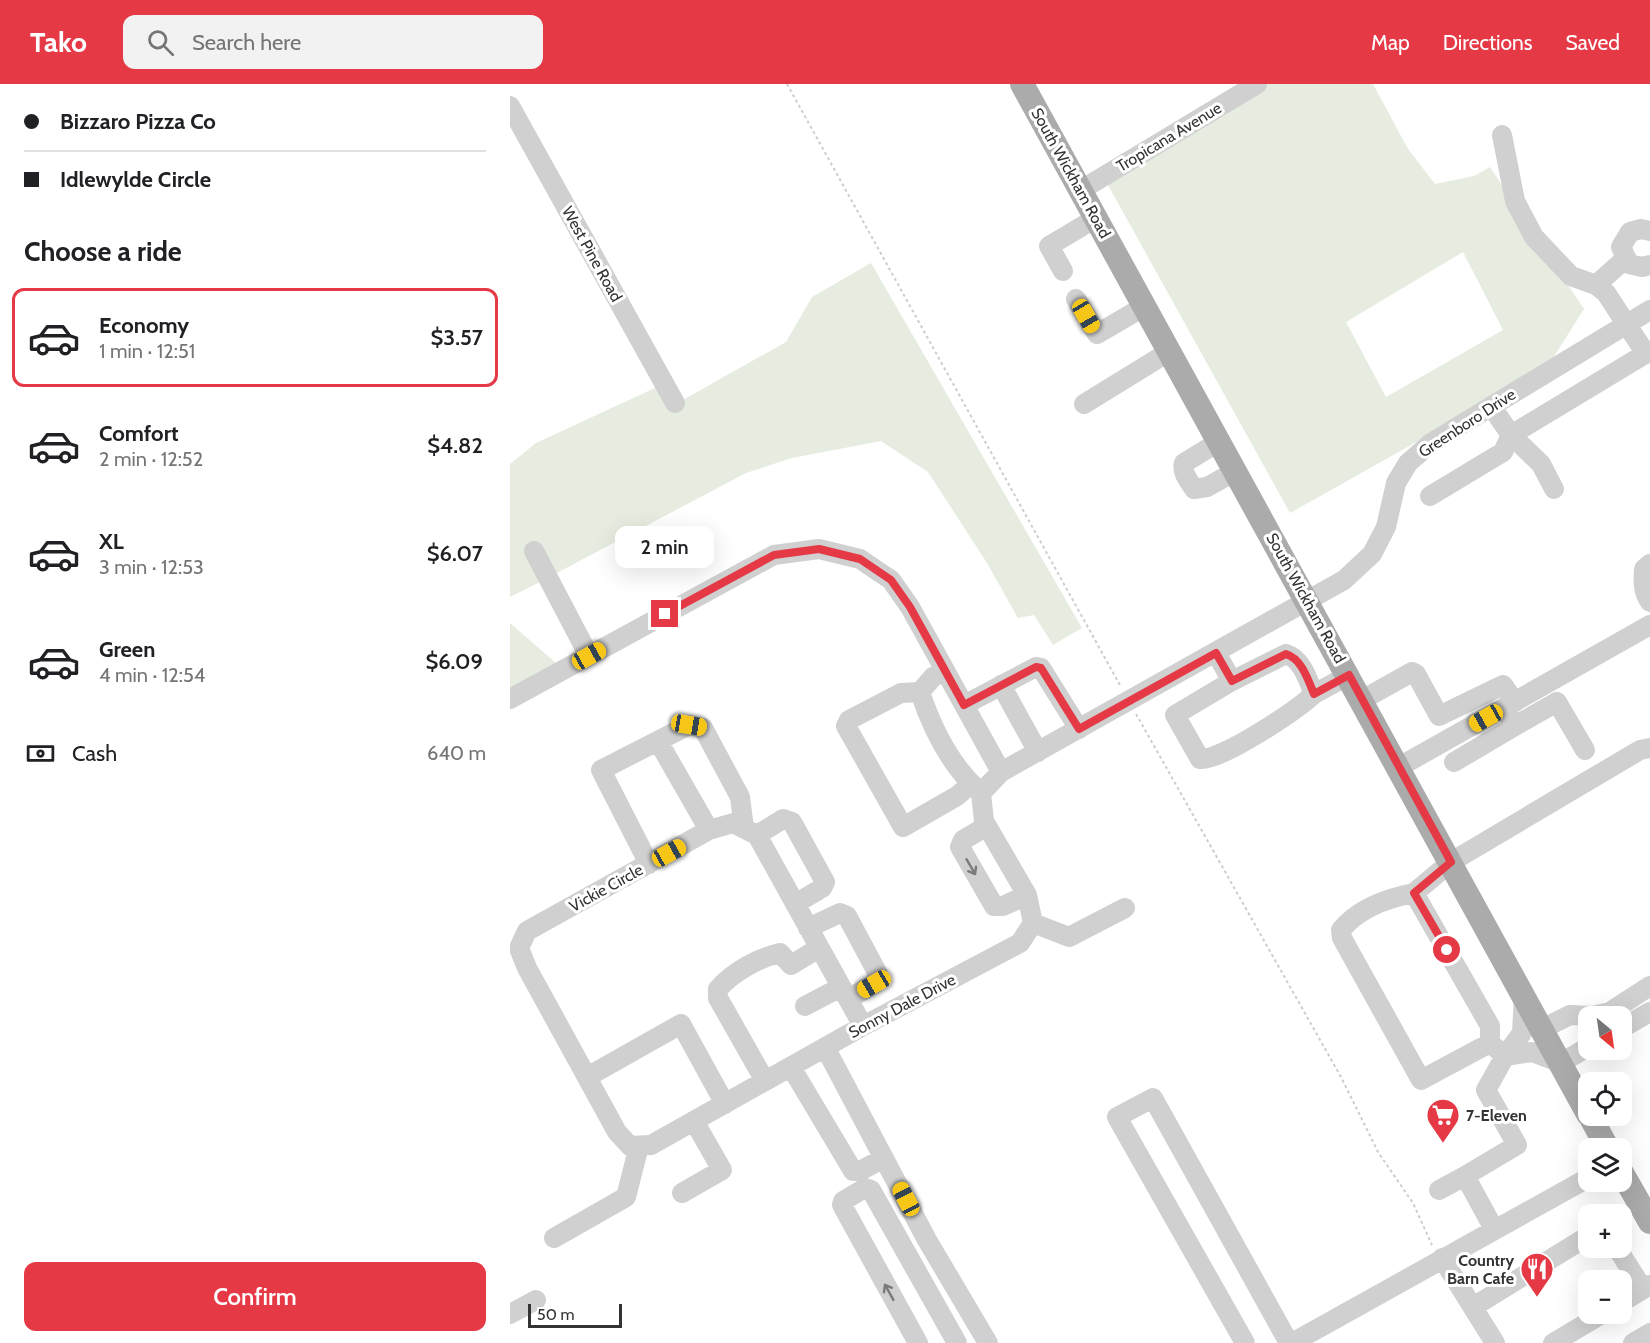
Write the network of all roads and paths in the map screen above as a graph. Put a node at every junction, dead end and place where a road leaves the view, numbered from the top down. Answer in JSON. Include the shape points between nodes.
{"nodes":[{"id":1,"x":786,"y":84,"type":"edge"},
{"id":2,"x":1022,"y":84,"type":"edge"},
{"id":3,"x":1257,"y":84,"type":"edge"},
{"id":4,"x":510,"y":106,"type":"edge"},
{"id":5,"x":1502,"y":135,"type":"dead end"},
{"id":6,"x":1081,"y":190,"type":"junction"},
{"id":7,"x":1096,"y":218,"type":"junction"},
{"id":8,"x":1650,"y":231,"type":"edge"},
{"id":9,"x":1625,"y":259,"type":"junction"},
{"id":10,"x":1650,"y":264,"type":"edge"},
{"id":11,"x":1063,"y":271,"type":"dead end"},
{"id":12,"x":1596,"y":285,"type":"junction"},
{"id":13,"x":1076,"y":299,"type":"dead end"},
{"id":14,"x":1145,"y":306,"type":"junction"},
{"id":15,"x":1650,"y":310,"type":"edge"},
{"id":16,"x":1627,"y":324,"type":"junction"},
{"id":17,"x":1170,"y":351,"type":"junction"},
{"id":18,"x":1648,"y":352,"type":"edge"},
{"id":19,"x":675,"y":403,"type":"dead end"},
{"id":20,"x":1084,"y":404,"type":"dead end"},
{"id":21,"x":1491,"y":406,"type":"junction"},
{"id":22,"x":1511,"y":435,"type":"junction"},
{"id":23,"x":1220,"y":441,"type":"junction"},
{"id":24,"x":1236,"y":471,"type":"junction"},
{"id":25,"x":1554,"y":489,"type":"dead end"},
{"id":26,"x":1430,"y":495,"type":"dead end"},
{"id":27,"x":534,"y":551,"type":"dead end"},
{"id":28,"x":1650,"y":564,"type":"edge"},
{"id":29,"x":1308,"y":600,"type":"junction"},
{"id":30,"x":1650,"y":602,"type":"edge"},
{"id":31,"x":1650,"y":626,"type":"edge"},
{"id":32,"x":1216,"y":653,"type":"junction"},
{"id":33,"x":589,"y":656,"type":"junction"},
{"id":34,"x":945,"y":671,"type":"junction"},
{"id":35,"x":1349,"y":675,"type":"junction"},
{"id":36,"x":1232,"y":681,"type":"junction"},
{"id":37,"x":1001,"y":685,"type":"junction"},
{"id":38,"x":920,"y":692,"type":"junction"},
{"id":39,"x":1314,"y":694,"type":"junction"},
{"id":40,"x":510,"y":699,"type":"edge"},
{"id":41,"x":1362,"y":700,"type":"junction"},
{"id":42,"x":1129,"y":702,"type":"junction"},
{"id":43,"x":964,"y":705,"type":"junction"},
{"id":44,"x":1509,"y":705,"type":"junction"},
{"id":45,"x":1515,"y":726,"type":"junction"},
{"id":46,"x":1079,"y":729,"type":"junction"},
{"id":47,"x":658,"y":741,"type":"junction"},
{"id":48,"x":1650,"y":748,"type":"edge"},
{"id":49,"x":1584,"y":750,"type":"dead end"},
{"id":50,"x":1038,"y":752,"type":"junction"},
{"id":51,"x":1454,"y":762,"type":"dead end"},
{"id":52,"x":1399,"y":767,"type":"junction"},
{"id":53,"x":1001,"y":772,"type":"junction"},
{"id":54,"x":976,"y":788,"type":"junction"},
{"id":55,"x":987,"y":826,"type":"junction"},
{"id":56,"x":709,"y":830,"type":"junction"},
{"id":57,"x":750,"y":831,"type":"junction"},
{"id":58,"x":1451,"y":862,"type":"junction"},
{"id":59,"x":649,"y":864,"type":"junction"},
{"id":60,"x":1414,"y":893,"type":"junction"},
{"id":61,"x":1027,"y":895,"type":"junction"},
{"id":62,"x":795,"y":904,"type":"junction"},
{"id":63,"x":1125,"y":908,"type":"dead end"},
{"id":64,"x":1033,"y":923,"type":"junction"},
{"id":65,"x":808,"y":928,"type":"junction"},
{"id":66,"x":819,"y":948,"type":"junction"},
{"id":67,"x":1650,"y":986,"type":"edge"},
{"id":68,"x":844,"y":993,"type":"junction"},
{"id":69,"x":1524,"y":995,"type":"junction"},
{"id":70,"x":805,"y":1006,"type":"dead end"},
{"id":71,"x":1650,"y":1012,"type":"edge"},
{"id":72,"x":1632,"y":1022,"type":"edge"},
{"id":73,"x":863,"y":1026,"type":"junction"},
{"id":74,"x":1542,"y":1029,"type":"junction"},
{"id":75,"x":1490,"y":1043,"type":"junction"},
{"id":76,"x":825,"y":1047,"type":"junction"},
{"id":77,"x":1578,"y":1053,"type":"edge"},
{"id":78,"x":1505,"y":1056,"type":"junction"},
{"id":79,"x":1561,"y":1063,"type":"junction"},
{"id":80,"x":791,"y":1067,"type":"junction"},
{"id":81,"x":587,"y":1077,"type":"junction"},
{"id":82,"x":765,"y":1081,"type":"junction"},
{"id":83,"x":1578,"y":1095,"type":"edge"},
{"id":84,"x":725,"y":1104,"type":"junction"},
{"id":85,"x":694,"y":1121,"type":"junction"},
{"id":86,"x":639,"y":1146,"type":"junction"},
{"id":87,"x":884,"y":1158,"type":"junction"},
{"id":88,"x":1465,"y":1176,"type":"junction"},
{"id":89,"x":1578,"y":1183,"type":"edge"},
{"id":90,"x":1439,"y":1190,"type":"dead end"},
{"id":91,"x":1632,"y":1190,"type":"edge"},
{"id":92,"x":682,"y":1192,"type":"dead end"},
{"id":93,"x":1650,"y":1222,"type":"edge"},
{"id":94,"x":1494,"y":1229,"type":"junction"},
{"id":95,"x":554,"y":1238,"type":"dead end"},
{"id":96,"x":1578,"y":1242,"type":"edge"},
{"id":97,"x":1624,"y":1258,"type":"edge"},
{"id":98,"x":1440,"y":1259,"type":"junction"},
{"id":99,"x":1646,"y":1287,"type":"edge"},
{"id":100,"x":1632,"y":1296,"type":"edge"},
{"id":101,"x":536,"y":1300,"type":"dead end"},
{"id":102,"x":1473,"y":1307,"type":"junction"},
{"id":103,"x":510,"y":1314,"type":"edge"},
{"id":104,"x":1585,"y":1324,"type":"edge"},
{"id":105,"x":1650,"y":1333,"type":"edge"},
{"id":106,"x":918,"y":1343,"type":"edge"},
{"id":107,"x":957,"y":1343,"type":"edge"},
{"id":108,"x":988,"y":1343,"type":"edge"},
{"id":109,"x":1245,"y":1343,"type":"edge"},
{"id":110,"x":1291,"y":1343,"type":"edge"},
{"id":111,"x":1495,"y":1343,"type":"edge"},
{"id":112,"x":1553,"y":1343,"type":"edge"},
{"id":113,"x":1633,"y":1343,"type":"edge"}],
"edges":[{"from":1,"to":42,"type":"path"},
{"from":2,"to":6,"type":"main road","name":"South Wickham Road"},
{"from":3,"to":6,"type":"street","name":"Tropicana Avenue"},
{"from":4,"to":19,"type":"street","name":"West Pine Road"},
{"from":5,"to":12,"type":"street","via":[[1515,201],[1528,227],[1571,276]]},
{"from":6,"to":7,"type":"main road","name":"South Wickham Road"},
{"from":7,"to":11,"type":"street","via":[[1049,246]]},
{"from":7,"to":14,"type":"main road","name":"South Wickham Road"},
{"from":8,"to":9,"type":"street","via":[[1635,229],[1625,236],[1621,247]]},
{"from":9,"to":10,"type":"street","via":[[1635,267]]},
{"from":9,"to":12,"type":"street"},
{"from":12,"to":16,"type":"street"},
{"from":13,"to":14,"type":"street","via":[[1097,334]]},
{"from":14,"to":17,"type":"main road","name":"South Wickham Road"},
{"from":15,"to":16,"type":"street","name":"Greenboro Drive"},
{"from":16,"to":18,"type":"street"},
{"from":16,"to":21,"type":"street","name":"Greenboro Drive"},
{"from":17,"to":20,"type":"street"},
{"from":17,"to":23,"type":"main road","name":"South Wickham Road"},
{"from":18,"to":22,"type":"street"},
{"from":21,"to":22,"type":"street"},
{"from":21,"to":29,"type":"street","name":"Greenboro Drive","via":[[1431,443],[1408,463],[1396,483],[1386,527],[1372,554],[1344,579]]},
{"from":22,"to":25,"type":"street","via":[[1541,464]]},
{"from":22,"to":26,"type":"street","via":[[1503,452]]},
{"from":23,"to":24,"type":"main road","name":"South Wickham Road"},
{"from":23,"to":24,"type":"street","via":[[1184,463],[1190,483],[1194,489],[1201,489]]},
{"from":24,"to":29,"type":"main road","name":"South Wickham Road"},
{"from":27,"to":33,"type":"street"},
{"from":28,"to":30,"type":"street","via":[[1644,569],[1643,582]]},
{"from":29,"to":32,"type":"street","name":"Greenboro Drive"},
{"from":29,"to":35,"type":"main road","name":"South Wickham Road"},
{"from":31,"to":44,"type":"street"},
{"from":32,"to":36,"type":"street"},
{"from":32,"to":42,"type":"street","name":"Greenboro Drive"},
{"from":33,"to":34,"type":"street","via":[[774,555],[819,549],[860,559],[891,580]]},
{"from":33,"to":40,"type":"street"},
{"from":34,"to":38,"type":"street","via":[[933,677]]},
{"from":34,"to":43,"type":"street"},
{"from":35,"to":39,"type":"street"},
{"from":35,"to":41,"type":"main road","name":"South Wickham Road"},
{"from":36,"to":39,"type":"street","via":[[1286,654],[1295,657]]},
{"from":36,"to":39,"type":"street","via":[[1175,715],[1200,759],[1215,756],[1288,716]]},
{"from":37,"to":43,"type":"street"},
{"from":37,"to":46,"type":"street","via":[[1041,668]]},
{"from":37,"to":50,"type":"street"},
{"from":38,"to":54,"type":"street","via":[[927,714],[963,776]]},
{"from":38,"to":54,"type":"street","via":[[901,693],[849,720],[846,726],[903,827]]},
{"from":41,"to":44,"type":"street","via":[[1412,672],[1438,716],[1503,685]]},
{"from":41,"to":52,"type":"main road","name":"South Wickham Road"},
{"from":42,"to":46,"type":"street","name":"Greenboro Drive"},
{"from":42,"to":98,"type":"path","via":[[1341,1077],[1378,1152],[1413,1203]]},
{"from":43,"to":53,"type":"street"},
{"from":44,"to":45,"type":"street"},
{"from":44,"to":52,"type":"street"},
{"from":45,"to":49,"type":"street","via":[[1557,702]]},
{"from":45,"to":51,"type":"street"},
{"from":46,"to":50,"type":"street","name":"Greenboro Drive"},
{"from":47,"to":56,"type":"street"},
{"from":47,"to":57,"type":"street","via":[[689,725],[703,728],[740,797]]},
{"from":47,"to":59,"type":"street","via":[[601,770]]},
{"from":48,"to":58,"type":"street","via":[[1640,750]]},
{"from":50,"to":53,"type":"street","name":"Greenboro Drive"},
{"from":52,"to":58,"type":"main road","name":"South Wickham Road"},
{"from":53,"to":54,"type":"street"},
{"from":54,"to":55,"type":"street"},
{"from":55,"to":61,"type":"street"},
{"from":55,"to":61,"type":"street","one_way":true,"via":[[963,840],[960,847],[994,906]]},
{"from":56,"to":57,"type":"street","name":"Vickie Circle","via":[[733,823]]},
{"from":56,"to":59,"type":"street","name":"Vickie Circle"},
{"from":57,"to":62,"type":"street"},
{"from":57,"to":62,"type":"street","via":[[783,819],[792,822],[825,882],[822,888]]},
{"from":58,"to":60,"type":"street"},
{"from":58,"to":69,"type":"main road","name":"South Wickham Road"},
{"from":59,"to":81,"type":"street","name":"Vickie Circle","via":[[527,931],[519,948]]},
{"from":60,"to":75,"type":"street","via":[[1490,1026]]},
{"from":60,"to":75,"type":"street","via":[[1396,897],[1348,921],[1341,930],[1342,938],[1420,1080]]},
{"from":61,"to":64,"type":"street"},
{"from":62,"to":65,"type":"street"},
{"from":63,"to":64,"type":"street","via":[[1069,938]]},
{"from":64,"to":73,"type":"street","name":"Sonny Dale Drive","via":[[1020,943]]},
{"from":65,"to":66,"type":"street"},
{"from":65,"to":68,"type":"street","via":[[840,913],[847,916],[878,974],[874,984]]},
{"from":66,"to":68,"type":"street"},
{"from":66,"to":82,"type":"street","via":[[791,965],[780,953],[771,955],[728,978],[718,989],[718,998]]},
{"from":67,"to":74,"type":"street","via":[[1610,1012],[1570,1015]]},
{"from":68,"to":70,"type":"street"},
{"from":68,"to":73,"type":"street"},
{"from":69,"to":74,"type":"main road","name":"South Wickham Road"},
{"from":69,"to":78,"type":"street","via":[[1522,1032]]},
{"from":71,"to":72,"type":"street"},
{"from":73,"to":76,"type":"street","name":"Sonny Dale Drive"},
{"from":74,"to":79,"type":"main road","name":"South Wickham Road"},
{"from":75,"to":78,"type":"street"},
{"from":76,"to":80,"type":"street","name":"Sonny Dale Drive"},
{"from":76,"to":87,"type":"street"},
{"from":77,"to":79,"type":"street"},
{"from":78,"to":79,"type":"street","via":[[1532,1052]]},
{"from":78,"to":88,"type":"street","via":[[1486,1090],[1518,1145]]},
{"from":79,"to":83,"type":"main road","name":"South Wickham Road"},
{"from":80,"to":82,"type":"street","name":"Sonny Dale Drive"},
{"from":80,"to":87,"type":"street","via":[[853,1171]]},
{"from":81,"to":84,"type":"street","via":[[681,1024]]},
{"from":81,"to":86,"type":"street","name":"Vickie Circle","via":[[617,1132],[630,1146]]},
{"from":82,"to":84,"type":"street","name":"Sonny Dale Drive"},
{"from":84,"to":85,"type":"street","name":"Sonny Dale Drive"},
{"from":85,"to":86,"type":"street","name":"Sonny Dale Drive","via":[[651,1145]]},
{"from":85,"to":92,"type":"street","via":[[722,1170]]},
{"from":86,"to":95,"type":"street","via":[[626,1197]]},
{"from":87,"to":108,"type":"street"},
{"from":88,"to":90,"type":"street"},
{"from":88,"to":94,"type":"street"},
{"from":89,"to":94,"type":"street"},
{"from":91,"to":93,"type":"main road"},
{"from":94,"to":98,"type":"street"},
{"from":96,"to":102,"type":"street"},
{"from":97,"to":99,"type":"street"},
{"from":98,"to":102,"type":"street"},
{"from":98,"to":110,"type":"street"},
{"from":99,"to":100,"type":"street"},
{"from":101,"to":103,"type":"street"},
{"from":102,"to":111,"type":"street"},
{"from":104,"to":112,"type":"street"},
{"from":105,"to":113,"type":"street"},
{"from":106,"to":107,"type":"street","one_way":true,"via":[[842,1205],[865,1188],[871,1190]]},
{"from":109,"to":110,"type":"street","via":[[1117,1118],[1153,1098]]}]}
